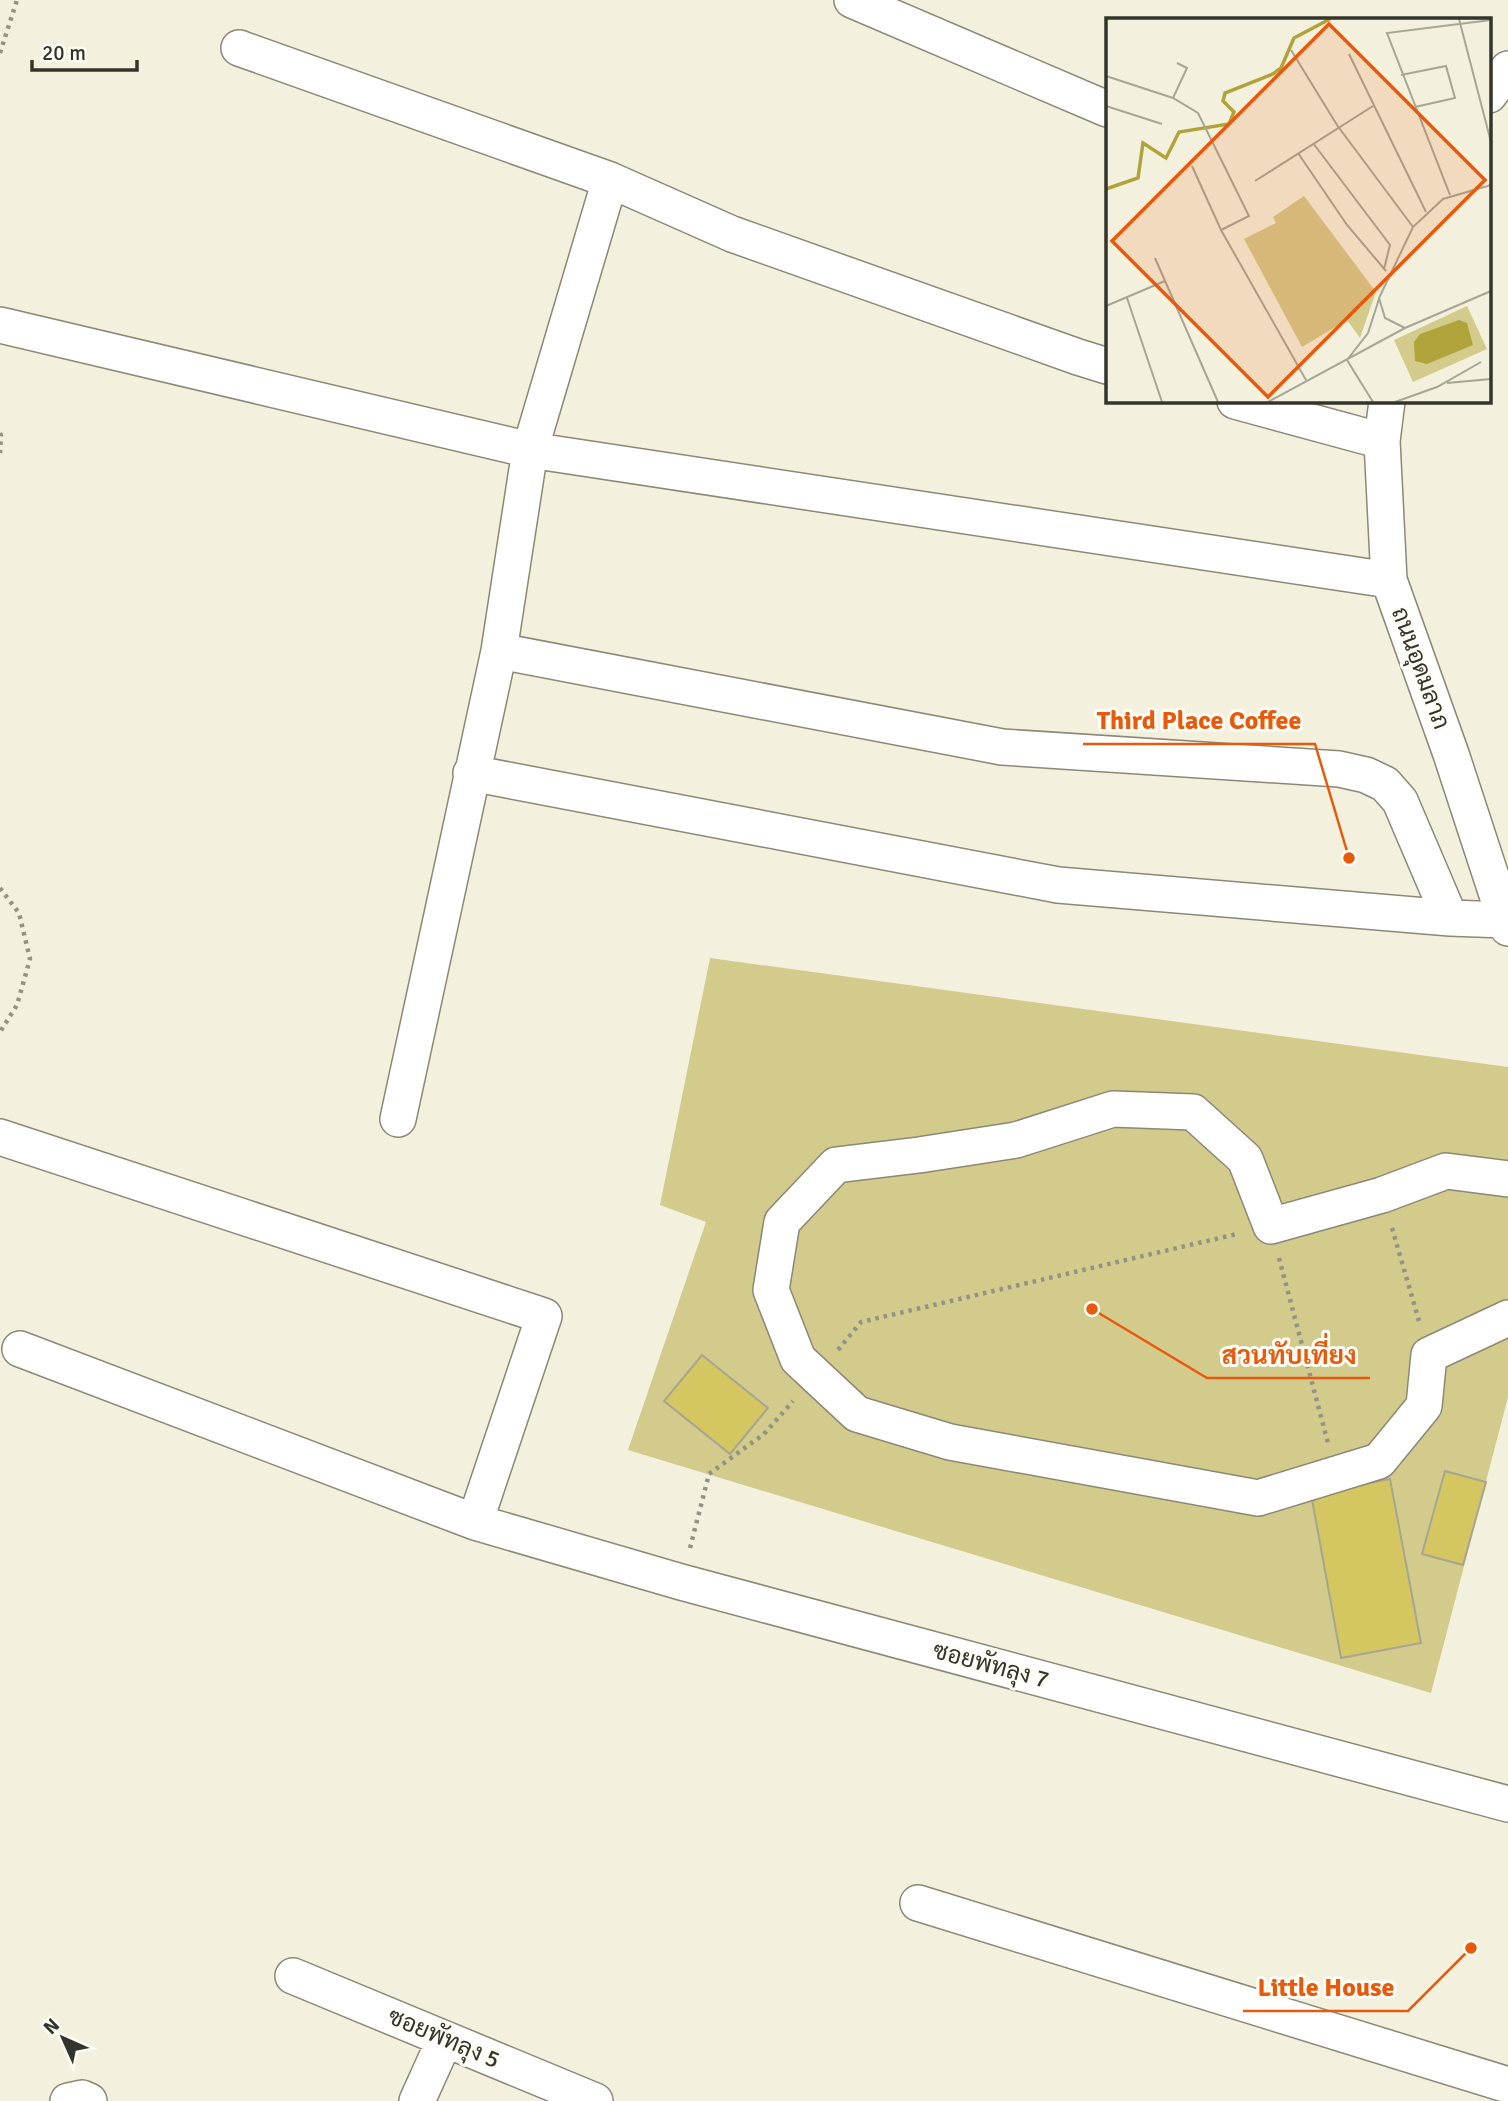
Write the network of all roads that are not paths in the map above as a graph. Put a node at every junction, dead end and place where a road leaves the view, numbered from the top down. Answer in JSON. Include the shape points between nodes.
{"nodes":[{"id":1,"x":852,"y":0,"type":"edge"},
{"id":2,"x":239,"y":48,"type":"dead end"},
{"id":3,"x":1508,"y":69,"type":"edge"},
{"id":4,"x":1490,"y":94,"type":"edge"},
{"id":5,"x":1106,"y":109,"type":"edge"},
{"id":6,"x":610,"y":180,"type":"junction"},
{"id":7,"x":0,"y":325,"type":"edge"},
{"id":8,"x":1106,"y":366,"type":"edge"},
{"id":9,"x":1239,"y":402,"type":"edge"},
{"id":10,"x":1387,"y":402,"type":"edge"},
{"id":11,"x":1382,"y":441,"type":"junction"},
{"id":12,"x":530,"y":450,"type":"junction"},
{"id":13,"x":1389,"y":580,"type":"junction"},
{"id":14,"x":499,"y":651,"type":"junction"},
{"id":15,"x":471,"y":773,"type":"junction"},
{"id":16,"x":1450,"y":918,"type":"junction"},
{"id":17,"x":1507,"y":924,"type":"edge"},
{"id":18,"x":398,"y":1119,"type":"dead end"},
{"id":19,"x":0,"y":1137,"type":"edge"},
{"id":20,"x":1508,"y":1179,"type":"edge"},
{"id":21,"x":1508,"y":1318,"type":"edge"},
{"id":22,"x":20,"y":1349,"type":"dead end"},
{"id":23,"x":475,"y":1522,"type":"junction"},
{"id":24,"x":1508,"y":1804,"type":"edge"},
{"id":25,"x":918,"y":1903,"type":"dead end"},
{"id":26,"x":293,"y":1976,"type":"dead end"},
{"id":27,"x":445,"y":2039,"type":"junction"},
{"id":28,"x":1508,"y":2085,"type":"edge"},
{"id":29,"x":68,"y":2101,"type":"edge"},
{"id":30,"x":89,"y":2101,"type":"edge"},
{"id":31,"x":417,"y":2101,"type":"edge"},
{"id":32,"x":595,"y":2101,"type":"edge"}],
"edges":[{"from":1,"to":5,"type":"street"},
{"from":2,"to":6,"type":"street"},
{"from":3,"to":4,"type":"street"},
{"from":6,"to":8,"type":"street","via":[[732,234]]},
{"from":6,"to":12,"type":"street"},
{"from":7,"to":12,"type":"street"},
{"from":9,"to":11,"type":"street"},
{"from":10,"to":11,"type":"street","name":"ถนนอุดมลาภ"},
{"from":11,"to":13,"type":"street","name":"ถนนอุดมลาภ"},
{"from":12,"to":13,"type":"street"},
{"from":12,"to":14,"type":"street"},
{"from":13,"to":17,"type":"street","name":"ถนนอุดมลาภ"},
{"from":14,"to":15,"type":"street"},
{"from":14,"to":16,"type":"street","via":[[1002,747],[1339,769],[1366,775],[1385,784],[1400,802]]},
{"from":15,"to":16,"type":"street","via":[[1058,885]]},
{"from":15,"to":18,"type":"street"},
{"from":16,"to":17,"type":"street"},
{"from":19,"to":23,"type":"street","via":[[544,1316]]},
{"from":20,"to":21,"type":"street","via":[[1446,1171],[1382,1195],[1270,1226],[1245,1159],[1193,1112],[1113,1109],[1017,1140],[836,1165],[782,1222],[771,1290],[798,1359],[857,1414],[950,1442],[1258,1499],[1379,1461],[1424,1406],[1429,1355]]},
{"from":22,"to":23,"type":"street","name":"ซอยพัทลุง 7"},
{"from":23,"to":24,"type":"street","name":"ซอยพัทลุง 7","via":[[681,1582]]},
{"from":25,"to":28,"type":"street"},
{"from":26,"to":27,"type":"street","name":"ซอยพัทลุง 5"},
{"from":27,"to":31,"type":"street"},
{"from":27,"to":32,"type":"street","name":"ซอยพัทลุง 5"},
{"from":29,"to":30,"type":"street"}]}
